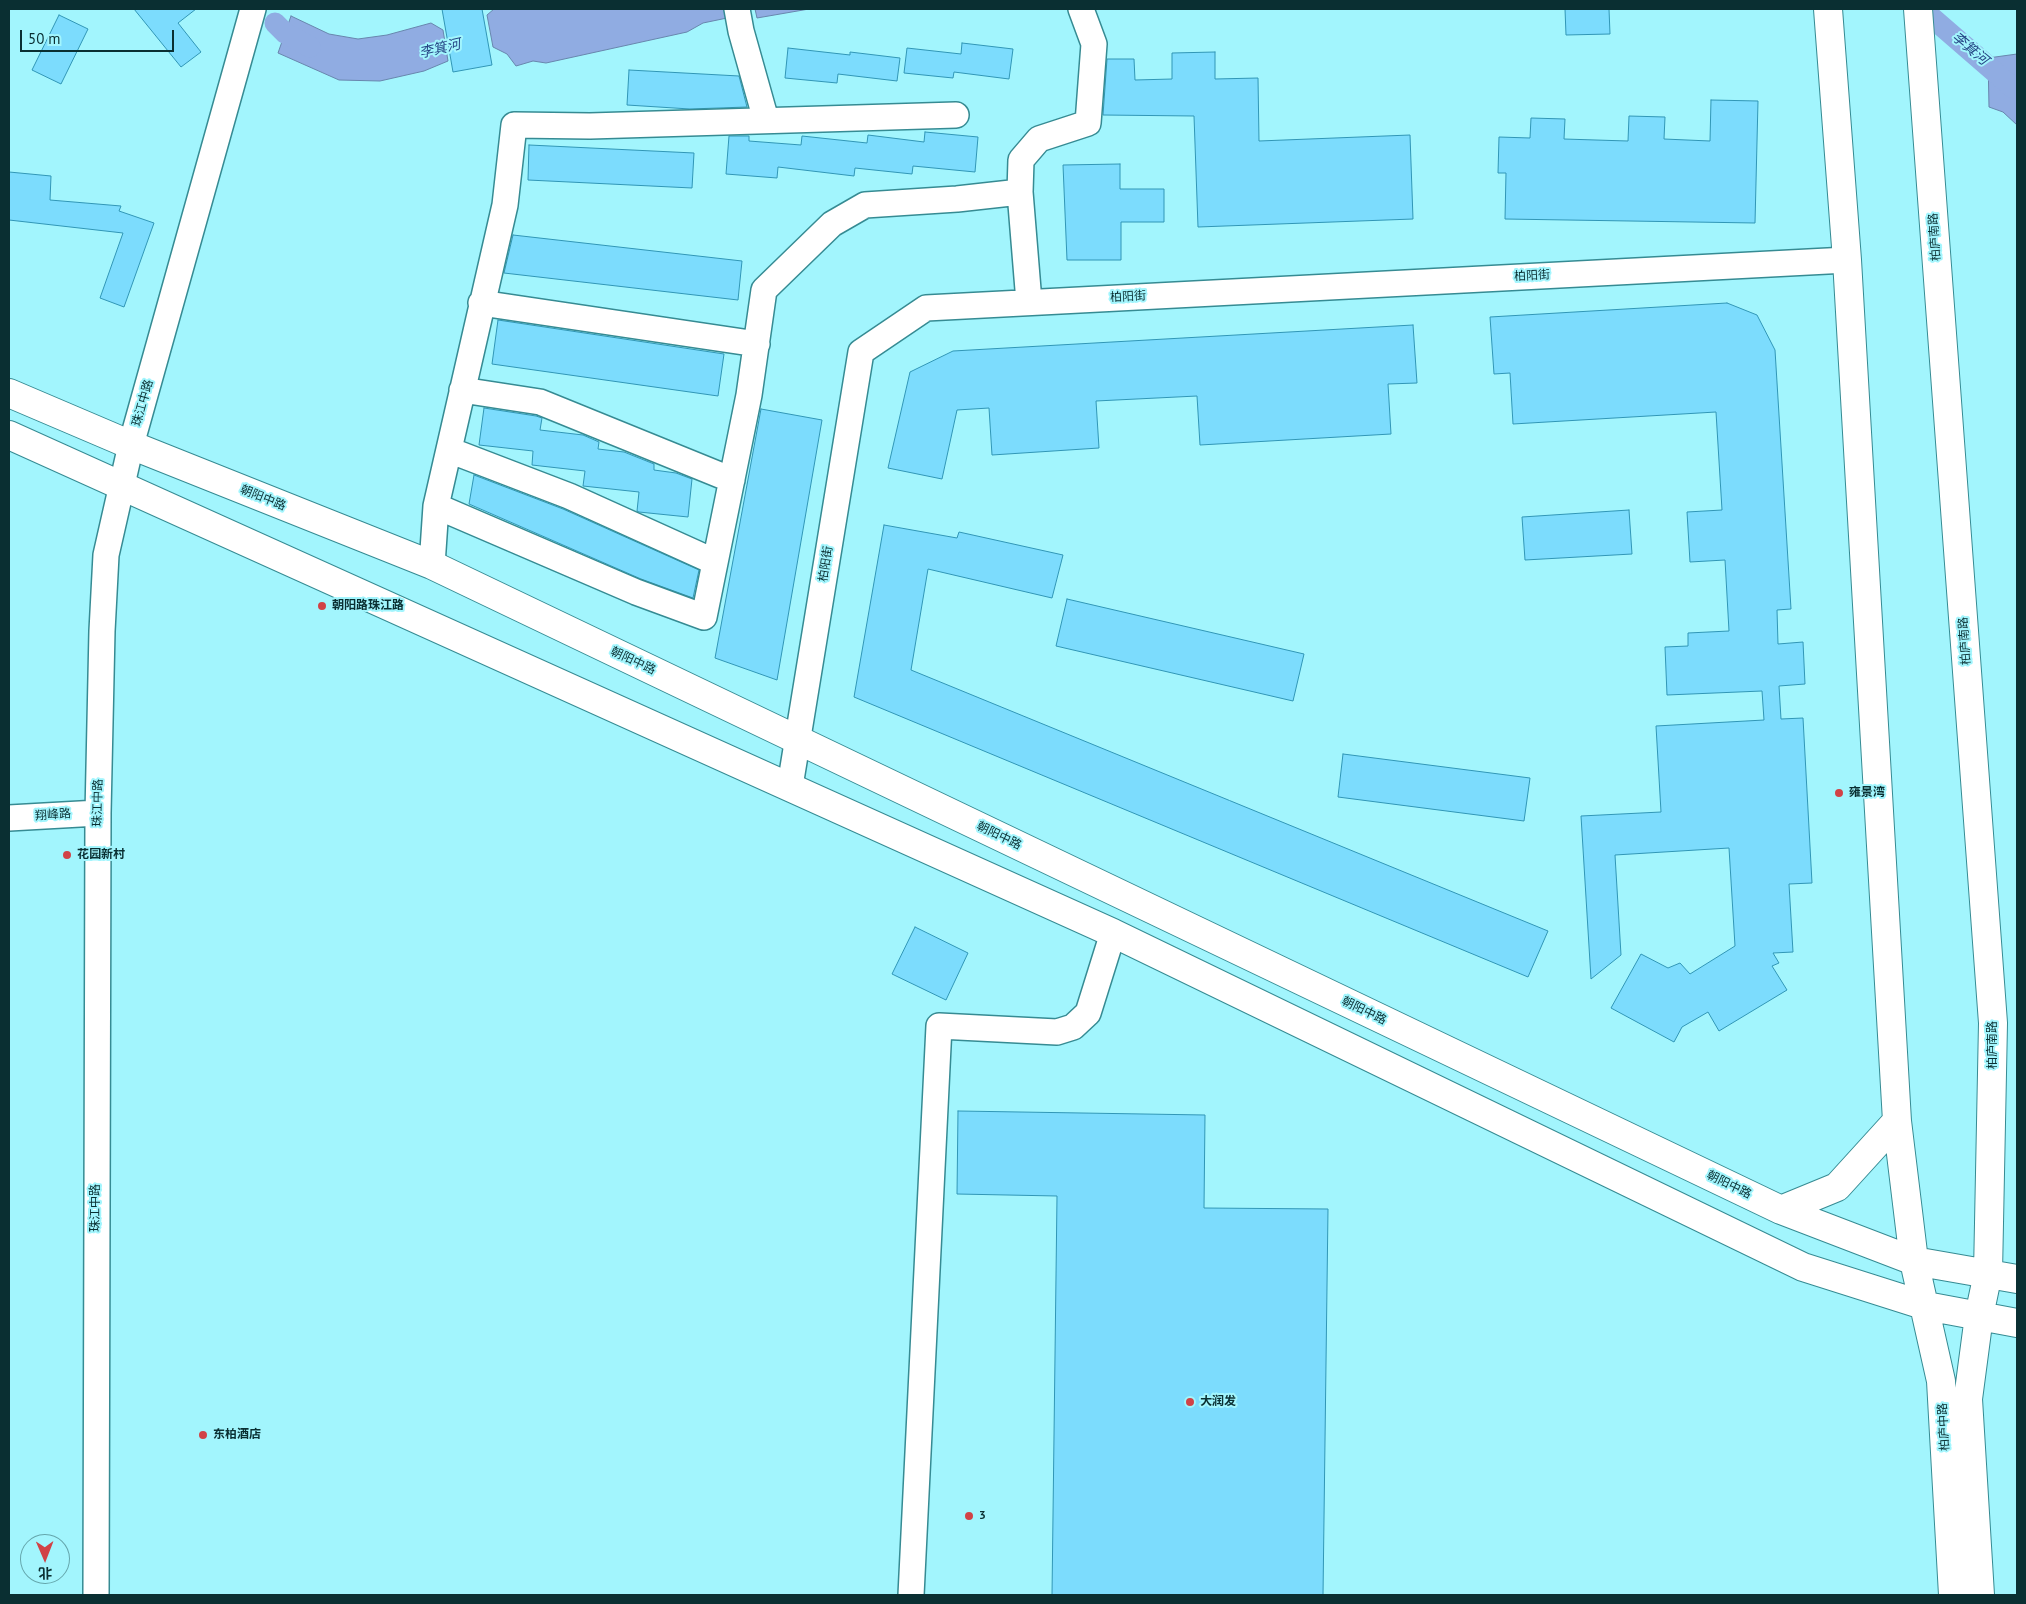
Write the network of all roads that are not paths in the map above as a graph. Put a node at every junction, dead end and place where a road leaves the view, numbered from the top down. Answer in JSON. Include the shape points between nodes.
{"nodes":[{"id":1,"x":253,"y":9,"type":"edge"},
{"id":2,"x":1081,"y":9,"type":"edge"},
{"id":3,"x":1828,"y":9,"type":"edge"},
{"id":4,"x":1918,"y":9,"type":"edge"},
{"id":5,"x":738,"y":16,"type":"edge"},
{"id":6,"x":956,"y":115,"type":"dead end"},
{"id":7,"x":766,"y":120,"type":"junction"},
{"id":8,"x":1020,"y":192,"type":"junction"},
{"id":9,"x":1847,"y":260,"type":"junction"},
{"id":10,"x":1028,"y":302,"type":"junction"},
{"id":11,"x":481,"y":303,"type":"junction"},
{"id":12,"x":757,"y":344,"type":"junction"},
{"id":13,"x":462,"y":390,"type":"junction"},
{"id":14,"x":9,"y":393,"type":"edge"},
{"id":15,"x":9,"y":435,"type":"edge"},
{"id":16,"x":131,"y":445,"type":"junction"},
{"id":17,"x":449,"y":450,"type":"junction"},
{"id":18,"x":732,"y":480,"type":"junction"},
{"id":19,"x":121,"y":484,"type":"junction"},
{"id":20,"x":436,"y":506,"type":"junction"},
{"id":21,"x":715,"y":562,"type":"junction"},
{"id":22,"x":432,"y":565,"type":"junction"},
{"id":23,"x":797,"y":739,"type":"junction"},
{"id":24,"x":790,"y":786,"type":"junction"},
{"id":25,"x":98,"y":813,"type":"junction"},
{"id":26,"x":9,"y":818,"type":"edge"},
{"id":27,"x":1113,"y":933,"type":"junction"},
{"id":28,"x":1898,"y":1121,"type":"junction"},
{"id":29,"x":1781,"y":1210,"type":"junction"},
{"id":30,"x":1914,"y":1261,"type":"junction"},
{"id":31,"x":1988,"y":1274,"type":"junction"},
{"id":32,"x":2017,"y":1279,"type":"edge"},
{"id":33,"x":1926,"y":1306,"type":"junction"},
{"id":34,"x":1979,"y":1316,"type":"junction"},
{"id":35,"x":2017,"y":1323,"type":"edge"},
{"id":36,"x":96,"y":1595,"type":"edge"},
{"id":37,"x":911,"y":1595,"type":"edge"},
{"id":38,"x":1953,"y":1595,"type":"edge"},
{"id":39,"x":1980,"y":1595,"type":"edge"}],
"edges":[{"from":1,"to":16,"type":"street","name":"珠江中路"},
{"from":2,"to":8,"type":"street","via":[[1094,44],[1088,123],[1039,139],[1021,160]]},
{"from":3,"to":9,"type":"main road"},
{"from":4,"to":31,"type":"main road","name":"柏庐南路","via":[[1993,1023]]},
{"from":5,"to":7,"type":"street"},
{"from":6,"to":7,"type":"street"},
{"from":7,"to":11,"type":"street","via":[[590,126],[514,125],[505,205]]},
{"from":8,"to":10,"type":"street"},
{"from":8,"to":12,"type":"street","via":[[865,205],[832,224],[764,290]]},
{"from":9,"to":10,"type":"street","name":"柏阳街"},
{"from":9,"to":28,"type":"main road"},
{"from":10,"to":23,"type":"street","name":"柏阳街","via":[[926,308],[861,352]]},
{"from":11,"to":12,"type":"street"},
{"from":11,"to":13,"type":"street"},
{"from":12,"to":18,"type":"street"},
{"from":13,"to":17,"type":"street"},
{"from":13,"to":18,"type":"street","via":[[540,402]]},
{"from":14,"to":16,"type":"main road","name":"朝阳中路"},
{"from":15,"to":19,"type":"main road"},
{"from":16,"to":19,"type":"street","name":"珠江中路"},
{"from":16,"to":22,"type":"main road","name":"朝阳中路"},
{"from":17,"to":20,"type":"street"},
{"from":17,"to":21,"type":"street","via":[[569,496]]},
{"from":18,"to":21,"type":"street"},
{"from":19,"to":24,"type":"main road"},
{"from":19,"to":25,"type":"street","name":"珠江中路","via":[[106,555]]},
{"from":20,"to":21,"type":"street","via":[[636,592],[704,617]]},
{"from":20,"to":22,"type":"street"},
{"from":22,"to":23,"type":"main road","name":"朝阳中路"},
{"from":23,"to":24,"type":"street","name":"柏阳街"},
{"from":23,"to":29,"type":"main road","name":"朝阳中路"},
{"from":24,"to":27,"type":"main road"},
{"from":25,"to":26,"type":"street","name":"翔峰路"},
{"from":25,"to":36,"type":"street","name":"珠江中路"},
{"from":27,"to":33,"type":"main road","via":[[1803,1267]]},
{"from":27,"to":37,"type":"street","via":[[1088,1013],[1074,1027],[1057,1032],[939,1026]]},
{"from":28,"to":29,"type":"main road","via":[[1837,1187]]},
{"from":28,"to":30,"type":"main road"},
{"from":29,"to":30,"type":"main road","name":"朝阳中路"},
{"from":30,"to":31,"type":"main road","name":"朝阳中路"},
{"from":30,"to":33,"type":"main road","name":"柏庐中路"},
{"from":31,"to":32,"type":"main road","name":"朝阳中路"},
{"from":31,"to":34,"type":"main road","name":"柏庐中路"},
{"from":33,"to":34,"type":"main road"},
{"from":33,"to":38,"type":"main road","name":"柏庐中路","via":[[1941,1381]]},
{"from":34,"to":35,"type":"main road"},
{"from":34,"to":39,"type":"main road","name":"柏庐中路","via":[[1968,1399]]}]}
